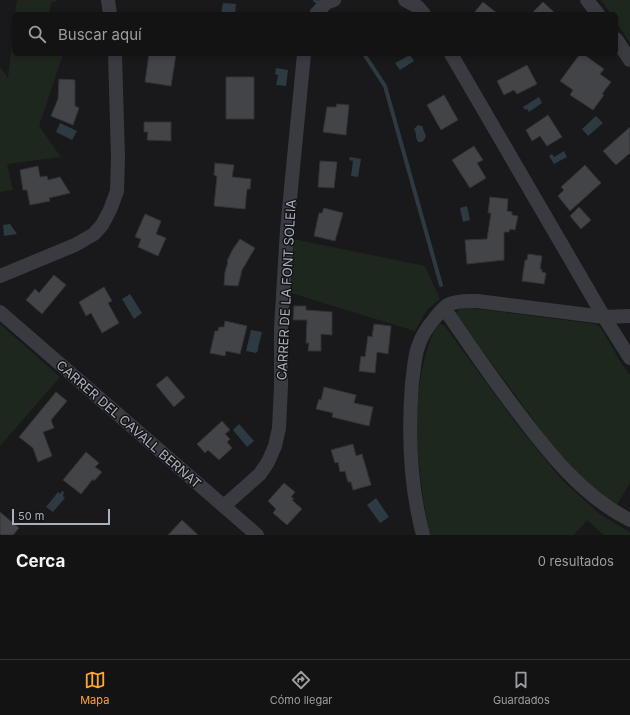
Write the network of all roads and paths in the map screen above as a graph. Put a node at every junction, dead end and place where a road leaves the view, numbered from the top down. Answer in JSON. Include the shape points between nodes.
{"nodes":[{"id":1,"x":108,"y":0,"type":"edge"},
{"id":2,"x":334,"y":0,"type":"edge"},
{"id":3,"x":405,"y":0,"type":"edge"},
{"id":4,"x":587,"y":0,"type":"edge"},
{"id":5,"x":110,"y":12,"type":"edge"},
{"id":6,"x":318,"y":12,"type":"edge"},
{"id":7,"x":422,"y":12,"type":"edge"},
{"id":8,"x":596,"y":12,"type":"edge"},
{"id":9,"x":618,"y":42,"type":"edge"},
{"id":10,"x":115,"y":56,"type":"edge"},
{"id":11,"x":304,"y":56,"type":"edge"},
{"id":12,"x":453,"y":56,"type":"edge"},
{"id":13,"x":630,"y":60,"type":"edge"},
{"id":14,"x":0,"y":276,"type":"edge"},
{"id":15,"x":444,"y":308,"type":"junction"},
{"id":16,"x":0,"y":312,"type":"edge"},
{"id":17,"x":630,"y":316,"type":"edge"},
{"id":18,"x":604,"y":317,"type":"junction"},
{"id":19,"x":630,"y":358,"type":"edge"},
{"id":20,"x":224,"y":506,"type":"junction"},
{"id":21,"x":630,"y":520,"type":"edge"},
{"id":22,"x":257,"y":535,"type":"edge"},
{"id":23,"x":423,"y":535,"type":"edge"}],
"edges":[{"from":1,"to":5,"type":"street"},
{"from":2,"to":6,"type":"street","via":[[326,3]]},
{"from":3,"to":7,"type":"street"},
{"from":4,"to":8,"type":"street"},
{"from":9,"to":13,"type":"street"},
{"from":10,"to":14,"type":"street","via":[[118,158],[116,191],[110,210],[94,234],[75,245]]},
{"from":11,"to":20,"type":"street","name":"CARRER DE LA FONT SOLEIA","via":[[287,230],[281,328],[279,428],[275,446],[260,474]]},
{"from":12,"to":18,"type":"street"},
{"from":15,"to":18,"type":"street","via":[[464,300]]},
{"from":15,"to":21,"type":"street","via":[[539,441],[587,490],[616,513]]},
{"from":15,"to":23,"type":"street","via":[[428,326],[418,347],[413,379],[410,441],[412,474]]},
{"from":16,"to":20,"type":"street","name":"CARRER DEL CAVALL BERNAT"},
{"from":17,"to":18,"type":"street"},
{"from":18,"to":19,"type":"street"},
{"from":20,"to":22,"type":"street","name":"CARRER DEL CAVALL BERNAT"}]}
